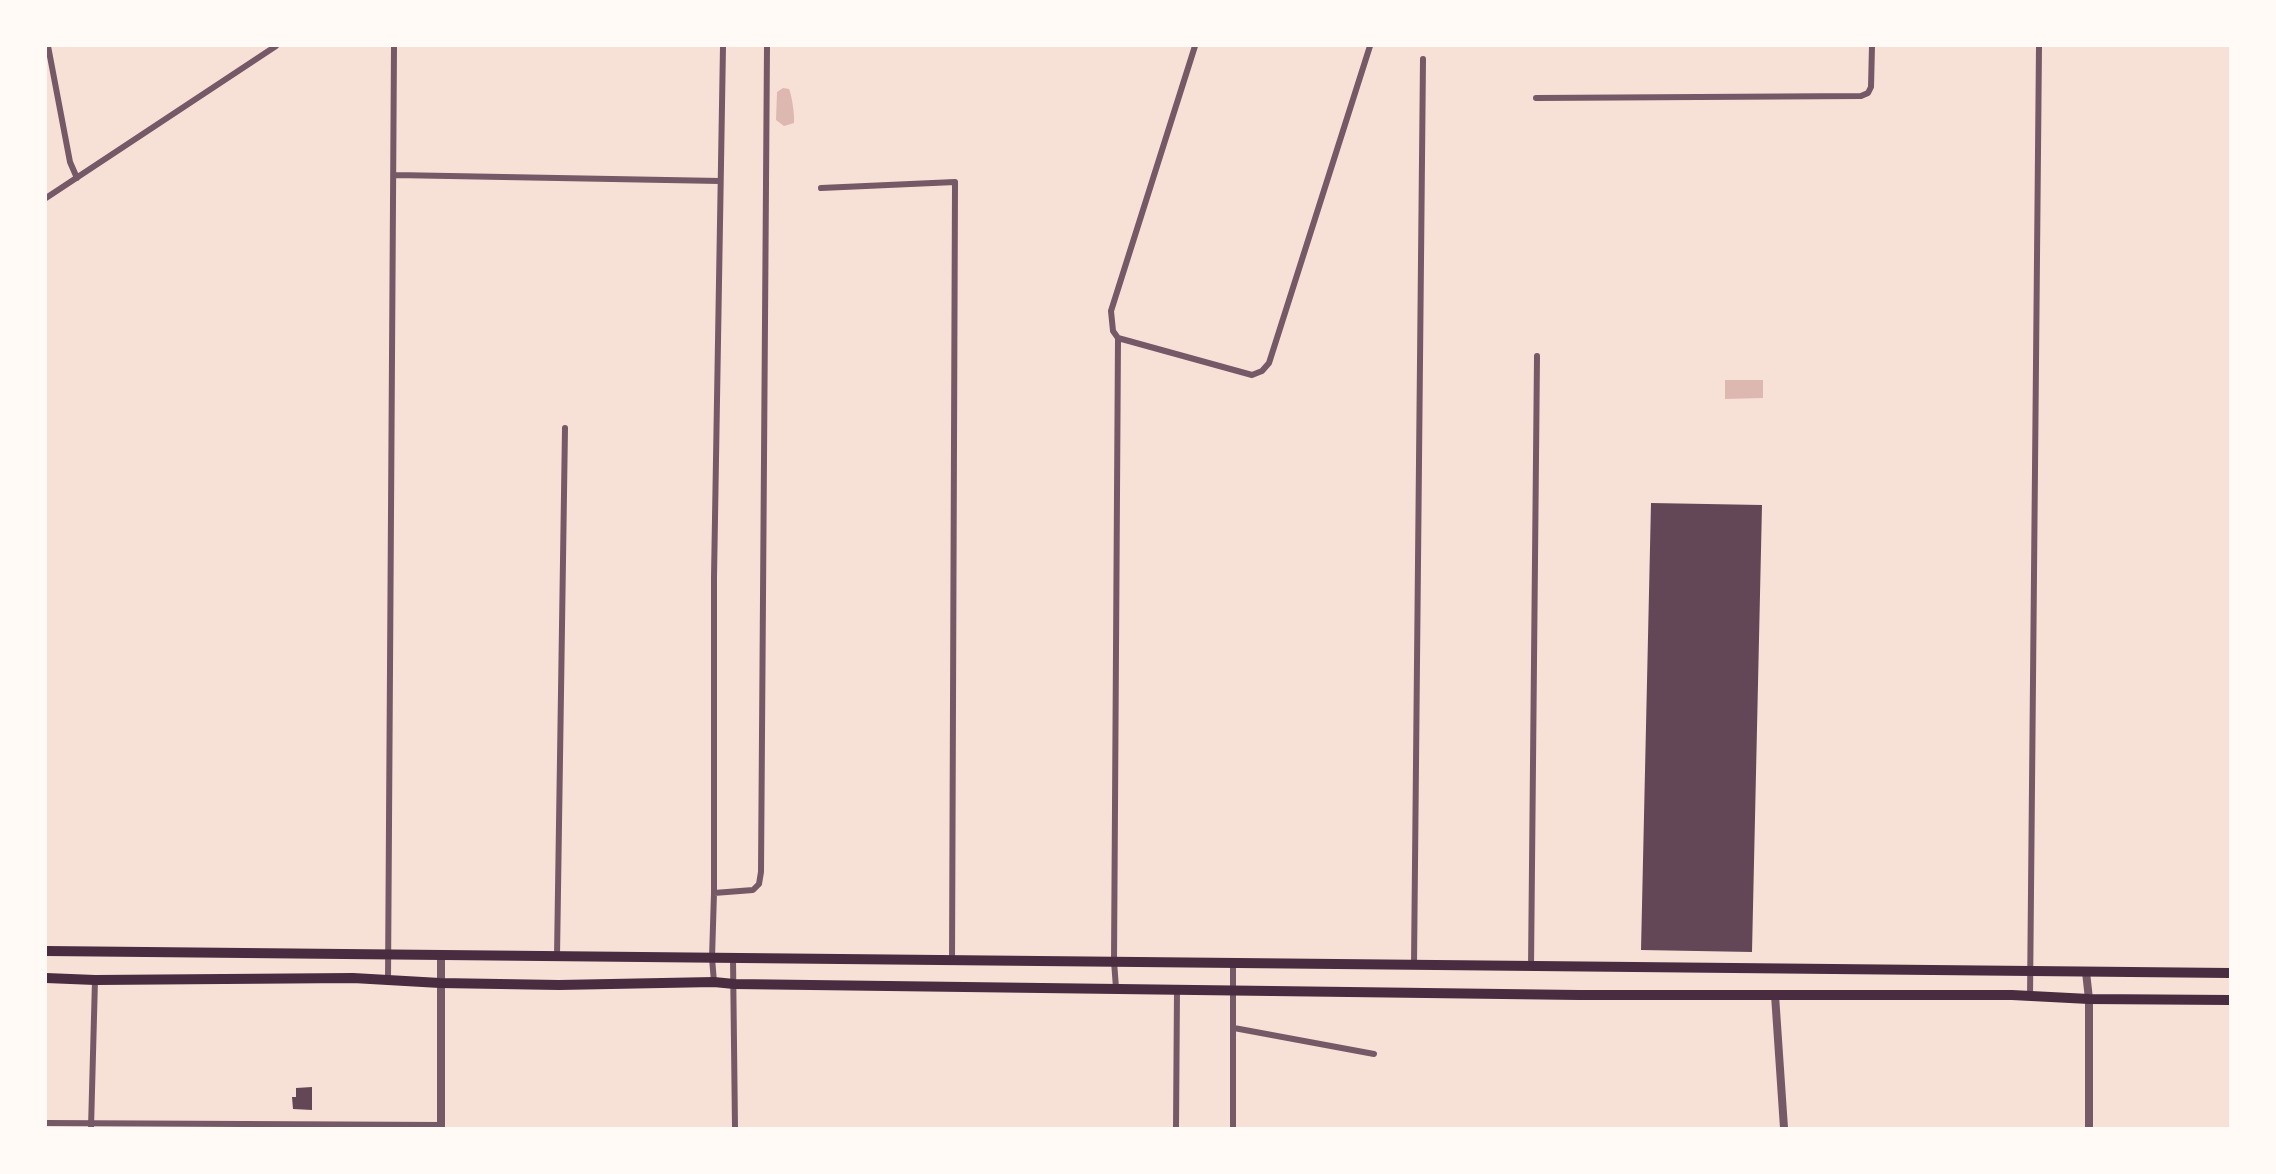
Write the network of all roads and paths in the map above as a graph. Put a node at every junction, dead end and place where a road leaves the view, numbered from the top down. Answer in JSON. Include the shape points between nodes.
{"nodes":[{"id":1,"x":48,"y":46,"type":"edge"},
{"id":2,"x":276,"y":46,"type":"edge"},
{"id":3,"x":394,"y":46,"type":"edge"},
{"id":4,"x":723,"y":46,"type":"edge"},
{"id":5,"x":768,"y":46,"type":"edge"},
{"id":6,"x":1195,"y":46,"type":"edge"},
{"id":7,"x":1370,"y":46,"type":"edge"},
{"id":8,"x":1872,"y":46,"type":"edge"},
{"id":9,"x":2039,"y":46,"type":"edge"},
{"id":10,"x":1423,"y":60,"type":"dead end"},
{"id":11,"x":1535,"y":98,"type":"dead end"},
{"id":12,"x":395,"y":175,"type":"junction"},
{"id":13,"x":77,"y":178,"type":"junction"},
{"id":14,"x":720,"y":181,"type":"junction"},
{"id":15,"x":821,"y":188,"type":"dead end"},
{"id":16,"x":46,"y":198,"type":"edge"},
{"id":17,"x":1118,"y":338,"type":"junction"},
{"id":18,"x":1537,"y":356,"type":"dead end"},
{"id":19,"x":565,"y":428,"type":"dead end"},
{"id":20,"x":714,"y":892,"type":"junction"},
{"id":21,"x":46,"y":951,"type":"edge"},
{"id":22,"x":441,"y":954,"type":"junction"},
{"id":23,"x":389,"y":955,"type":"junction"},
{"id":24,"x":556,"y":956,"type":"junction"},
{"id":25,"x":712,"y":958,"type":"junction"},
{"id":26,"x":733,"y":959,"type":"junction"},
{"id":27,"x":952,"y":960,"type":"junction"},
{"id":28,"x":1114,"y":961,"type":"junction"},
{"id":29,"x":1233,"y":962,"type":"junction"},
{"id":30,"x":1414,"y":965,"type":"junction"},
{"id":31,"x":1531,"y":967,"type":"junction"},
{"id":32,"x":2030,"y":971,"type":"junction"},
{"id":33,"x":2086,"y":972,"type":"junction"},
{"id":34,"x":2231,"y":972,"type":"edge"},
{"id":35,"x":46,"y":978,"type":"edge"},
{"id":36,"x":388,"y":979,"type":"junction"},
{"id":37,"x":94,"y":980,"type":"junction"},
{"id":38,"x":714,"y":982,"type":"junction"},
{"id":39,"x":440,"y":983,"type":"junction"},
{"id":40,"x":734,"y":984,"type":"junction"},
{"id":41,"x":1116,"y":988,"type":"junction"},
{"id":42,"x":1177,"y":989,"type":"junction"},
{"id":43,"x":1234,"y":990,"type":"junction"},
{"id":44,"x":1775,"y":995,"type":"junction"},
{"id":45,"x":2030,"y":996,"type":"junction"},
{"id":46,"x":2089,"y":999,"type":"junction"},
{"id":47,"x":2231,"y":1000,"type":"edge"},
{"id":48,"x":1234,"y":1028,"type":"junction"},
{"id":49,"x":1374,"y":1054,"type":"dead end"},
{"id":50,"x":46,"y":1123,"type":"edge"},
{"id":51,"x":92,"y":1126,"type":"edge"},
{"id":52,"x":442,"y":1127,"type":"edge"},
{"id":53,"x":735,"y":1129,"type":"edge"},
{"id":54,"x":1176,"y":1129,"type":"edge"},
{"id":55,"x":1233,"y":1129,"type":"edge"},
{"id":56,"x":1784,"y":1129,"type":"edge"},
{"id":57,"x":2089,"y":1129,"type":"edge"}],
"edges":[{"from":1,"to":13,"type":"street"},
{"from":2,"to":13,"type":"street"},
{"from":3,"to":12,"type":"street"},
{"from":4,"to":14,"type":"street"},
{"from":5,"to":20,"type":"street","via":[[761,872],[759,884],[752,890]]},
{"from":6,"to":17,"type":"street","via":[[1111,311]]},
{"from":7,"to":17,"type":"street","via":[[1269,363],[1252,375]]},
{"from":8,"to":11,"type":"street","via":[[1871,87],[1861,96]]},
{"from":9,"to":32,"type":"street"},
{"from":10,"to":30,"type":"street"},
{"from":12,"to":14,"type":"street"},
{"from":12,"to":23,"type":"street"},
{"from":13,"to":16,"type":"street"},
{"from":14,"to":20,"type":"street"},
{"from":15,"to":27,"type":"street","via":[[955,182]]},
{"from":17,"to":28,"type":"street"},
{"from":18,"to":31,"type":"street"},
{"from":19,"to":24,"type":"street"},
{"from":20,"to":25,"type":"street"},
{"from":21,"to":23,"type":"highway"},
{"from":22,"to":23,"type":"highway"},
{"from":22,"to":24,"type":"highway"},
{"from":22,"to":39,"type":"street"},
{"from":23,"to":36,"type":"street"},
{"from":24,"to":25,"type":"highway"},
{"from":25,"to":26,"type":"highway"},
{"from":25,"to":38,"type":"street"},
{"from":26,"to":27,"type":"highway"},
{"from":26,"to":40,"type":"street"},
{"from":27,"to":28,"type":"highway"},
{"from":28,"to":29,"type":"highway"},
{"from":28,"to":41,"type":"street"},
{"from":29,"to":30,"type":"highway"},
{"from":29,"to":43,"type":"street"},
{"from":30,"to":31,"type":"highway"},
{"from":31,"to":32,"type":"highway"},
{"from":32,"to":33,"type":"highway"},
{"from":32,"to":45,"type":"street"},
{"from":33,"to":34,"type":"highway"},
{"from":33,"to":46,"type":"street"},
{"from":35,"to":37,"type":"highway"},
{"from":36,"to":37,"type":"highway"},
{"from":36,"to":39,"type":"highway"},
{"from":37,"to":51,"type":"street"},
{"from":38,"to":39,"type":"highway"},
{"from":38,"to":40,"type":"highway"},
{"from":39,"to":52,"type":"street"},
{"from":40,"to":41,"type":"highway"},
{"from":40,"to":53,"type":"street"},
{"from":41,"to":42,"type":"highway"},
{"from":42,"to":43,"type":"highway"},
{"from":42,"to":54,"type":"street"},
{"from":43,"to":44,"type":"highway"},
{"from":43,"to":48,"type":"street"},
{"from":44,"to":45,"type":"highway"},
{"from":44,"to":56,"type":"street"},
{"from":45,"to":46,"type":"highway"},
{"from":46,"to":47,"type":"highway"},
{"from":46,"to":57,"type":"street"},
{"from":48,"to":49,"type":"street"},
{"from":48,"to":55,"type":"street"},
{"from":50,"to":51,"type":"street"},
{"from":51,"to":52,"type":"street"}]}
